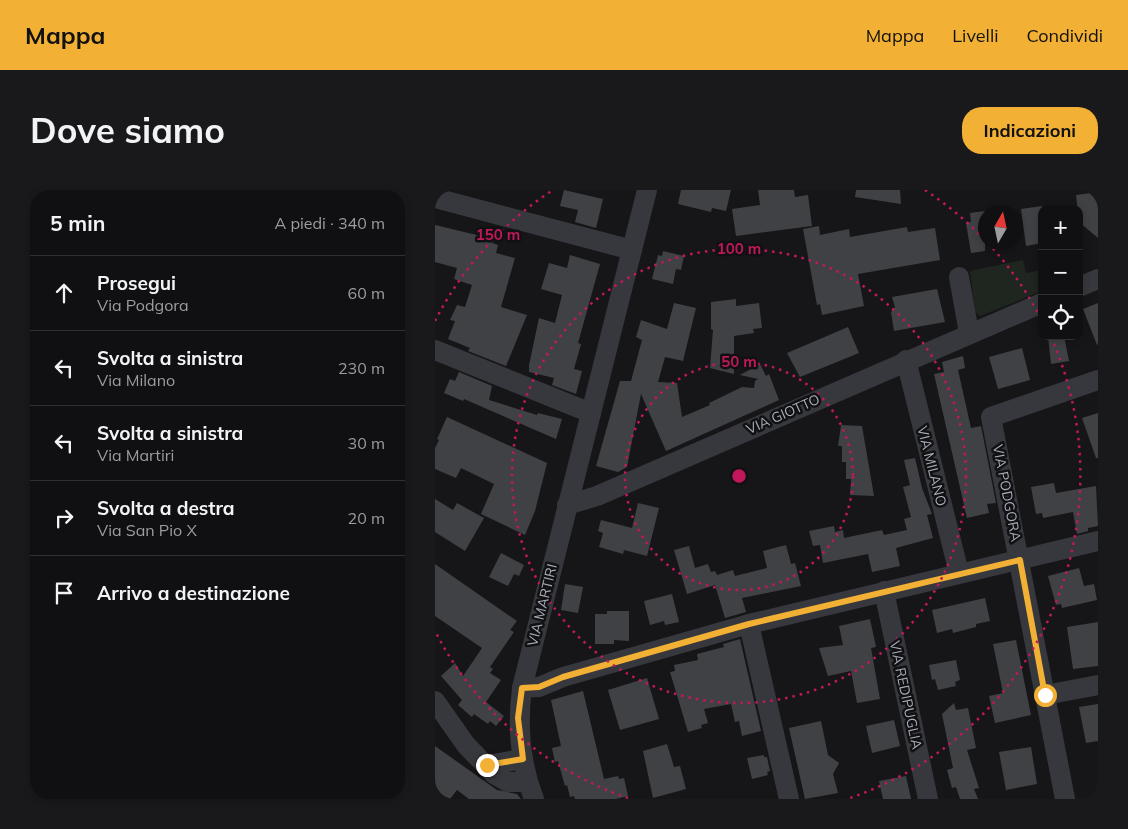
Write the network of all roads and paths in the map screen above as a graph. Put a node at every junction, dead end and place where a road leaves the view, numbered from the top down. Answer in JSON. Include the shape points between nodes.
{"nodes":[{"id":1,"x":647,"y":190,"type":"edge"},
{"id":2,"x":435,"y":198,"type":"edge"},
{"id":3,"x":632,"y":250,"type":"junction"},
{"id":4,"x":959,"y":277,"type":"dead end"},
{"id":5,"x":1098,"y":279,"type":"edge"},
{"id":6,"x":1083,"y":285,"type":"edge"},
{"id":7,"x":1038,"y":304,"type":"edge"},
{"id":8,"x":969,"y":333,"type":"junction"},
{"id":9,"x":435,"y":350,"type":"edge"},
{"id":10,"x":906,"y":360,"type":"junction"},
{"id":11,"x":1098,"y":380,"type":"edge"},
{"id":12,"x":591,"y":413,"type":"junction"},
{"id":13,"x":572,"y":484,"type":"junction"},
{"id":14,"x":597,"y":496,"type":"junction"},
{"id":15,"x":567,"y":504,"type":"junction"},
{"id":16,"x":1098,"y":541,"type":"edge"},
{"id":17,"x":1020,"y":560,"type":"junction"},
{"id":18,"x":959,"y":573,"type":"junction"},
{"id":19,"x":884,"y":591,"type":"junction"},
{"id":20,"x":749,"y":624,"type":"junction"},
{"id":21,"x":527,"y":665,"type":"junction"},
{"id":22,"x":563,"y":677,"type":"junction"},
{"id":23,"x":1098,"y":685,"type":"edge"},
{"id":24,"x":522,"y":688,"type":"junction"},
{"id":25,"x":1045,"y":695,"type":"junction"},
{"id":26,"x":436,"y":703,"type":"edge"},
{"id":27,"x":523,"y":759,"type":"junction"},
{"id":28,"x":487,"y":765,"type":"junction"},
{"id":29,"x":531,"y":790,"type":"edge"},
{"id":30,"x":789,"y":799,"type":"edge"},
{"id":31,"x":928,"y":799,"type":"edge"},
{"id":32,"x":1065,"y":799,"type":"edge"}],
"edges":[{"from":1,"to":3,"type":"street","name":"VIA MARTIRI"},
{"from":2,"to":3,"type":"street"},
{"from":3,"to":12,"type":"street","name":"VIA MARTIRI"},
{"from":4,"to":8,"type":"street"},
{"from":5,"to":6,"type":"street"},
{"from":7,"to":8,"type":"street","name":"VIA GIOTTO"},
{"from":8,"to":10,"type":"street","name":"VIA GIOTTO"},
{"from":9,"to":12,"type":"street"},
{"from":10,"to":14,"type":"street","name":"VIA GIOTTO"},
{"from":10,"to":18,"type":"street","name":"VIA MILANO"},
{"from":11,"to":17,"type":"street","name":"VIA PODGORA","via":[[991,417]]},
{"from":12,"to":13,"type":"street","name":"VIA MARTIRI"},
{"from":13,"to":14,"type":"street"},
{"from":13,"to":15,"type":"street","name":"VIA MARTIRI"},
{"from":14,"to":15,"type":"street","name":"VIA GIOTTO"},
{"from":15,"to":21,"type":"street","name":"VIA MARTIRI"},
{"from":16,"to":17,"type":"street"},
{"from":17,"to":18,"type":"street"},
{"from":17,"to":25,"type":"street","name":"VIA PODGORA"},
{"from":18,"to":19,"type":"street"},
{"from":19,"to":20,"type":"street"},
{"from":19,"to":31,"type":"street","name":"VIA REDIPUGLIA"},
{"from":20,"to":22,"type":"street"},
{"from":20,"to":30,"type":"street"},
{"from":21,"to":22,"type":"street"},
{"from":21,"to":24,"type":"street","name":"VIA MARTIRI"},
{"from":22,"to":24,"type":"street","via":[[539,687]]},
{"from":23,"to":25,"type":"street"},
{"from":24,"to":27,"type":"street","name":"VIA MARTIRI","via":[[518,718]]},
{"from":25,"to":32,"type":"street","name":"VIA PODGORA"},
{"from":26,"to":28,"type":"street","via":[[466,746]]},
{"from":27,"to":28,"type":"street"},
{"from":27,"to":29,"type":"street","name":"VIA MARTIRI"},
{"from":28,"to":29,"type":"street","via":[[494,774],[508,782]]}]}
